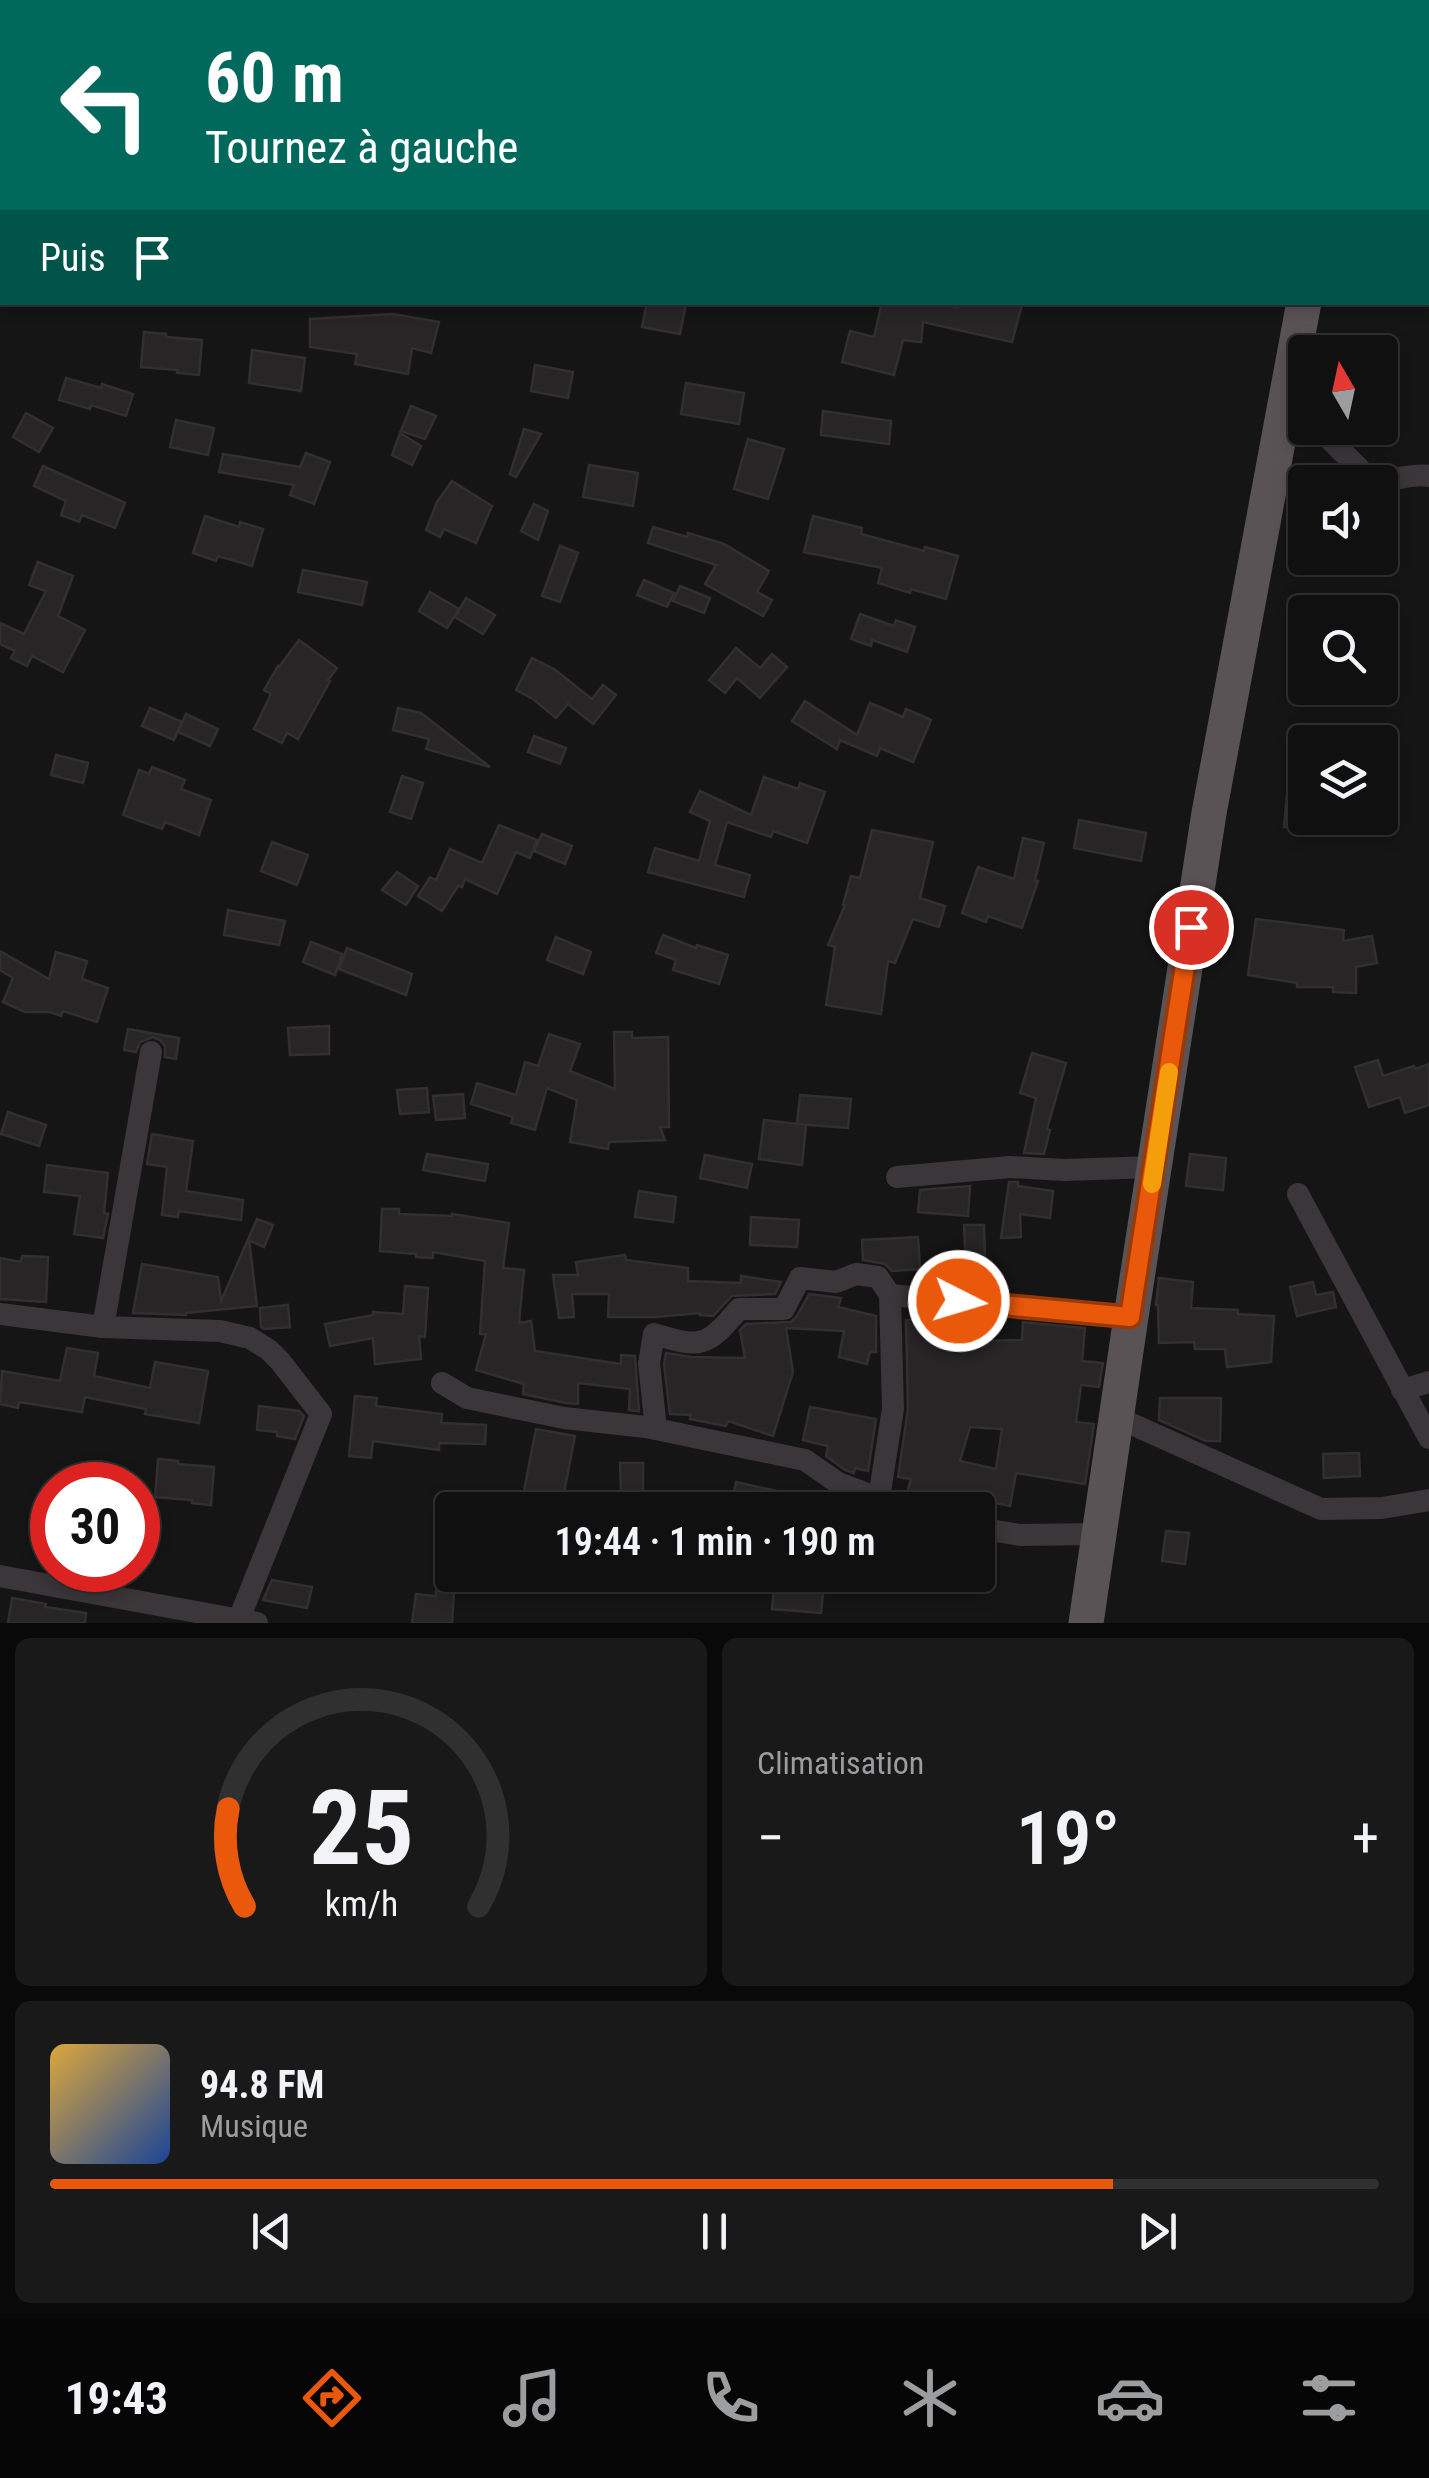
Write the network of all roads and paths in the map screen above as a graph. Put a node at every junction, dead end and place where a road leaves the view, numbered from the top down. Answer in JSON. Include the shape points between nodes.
{"nodes":[{"id":1,"x":1304,"y":305,"type":"edge"},
{"id":2,"x":1301,"y":335,"type":"edge"},
{"id":3,"x":1288,"y":443,"type":"edge"},
{"id":4,"x":1335,"y":445,"type":"edge"},
{"id":5,"x":1429,"y":476,"type":"edge"},
{"id":6,"x":150,"y":1052,"type":"dead end"},
{"id":7,"x":1154,"y":1167,"type":"junction"},
{"id":8,"x":896,"y":1176,"type":"dead end"},
{"id":9,"x":1298,"y":1194,"type":"dead end"},
{"id":10,"x":890,"y":1295,"type":"junction"},
{"id":11,"x":0,"y":1314,"type":"edge"},
{"id":12,"x":1130,"y":1317,"type":"junction"},
{"id":13,"x":104,"y":1327,"type":"junction"},
{"id":14,"x":1429,"y":1382,"type":"edge"},
{"id":15,"x":442,"y":1383,"type":"dead end"},
{"id":16,"x":1402,"y":1390,"type":"junction"},
{"id":17,"x":1116,"y":1417,"type":"junction"},
{"id":18,"x":656,"y":1429,"type":"junction"},
{"id":19,"x":1429,"y":1438,"type":"edge"},
{"id":20,"x":863,"y":1492,"type":"edge"},
{"id":21,"x":880,"y":1492,"type":"edge"},
{"id":22,"x":1429,"y":1500,"type":"edge"},
{"id":23,"x":995,"y":1531,"type":"edge"},
{"id":24,"x":1098,"y":1534,"type":"junction"},
{"id":25,"x":0,"y":1576,"type":"edge"},
{"id":26,"x":248,"y":1621,"type":"edge"},
{"id":27,"x":1086,"y":1623,"type":"edge"}],
"edges":[{"from":1,"to":2,"type":"main road"},
{"from":3,"to":7,"type":"main road","via":[[1209,813]]},
{"from":4,"to":5,"type":"street","via":[[1380,482]]},
{"from":6,"to":13,"type":"street"},
{"from":7,"to":8,"type":"street","via":[[1010,1167]]},
{"from":7,"to":12,"type":"main road"},
{"from":9,"to":16,"type":"street"},
{"from":10,"to":12,"type":"street"},
{"from":10,"to":18,"type":"street","via":[[878,1276],[800,1278],[784,1309],[739,1310],[713,1338],[691,1345],[654,1334],[649,1363]]},
{"from":10,"to":21,"type":"street","via":[[893,1408]]},
{"from":11,"to":13,"type":"street"},
{"from":12,"to":17,"type":"main road"},
{"from":13,"to":26,"type":"street","via":[[250,1338],[280,1361],[321,1414]]},
{"from":14,"to":16,"type":"street"},
{"from":15,"to":18,"type":"street","via":[[467,1398]]},
{"from":16,"to":19,"type":"street"},
{"from":17,"to":22,"type":"street","via":[[1321,1509]]},
{"from":17,"to":24,"type":"main road"},
{"from":18,"to":20,"type":"street","via":[[804,1460]]},
{"from":23,"to":24,"type":"street"},
{"from":24,"to":27,"type":"main road"},
{"from":25,"to":26,"type":"street"}]}
